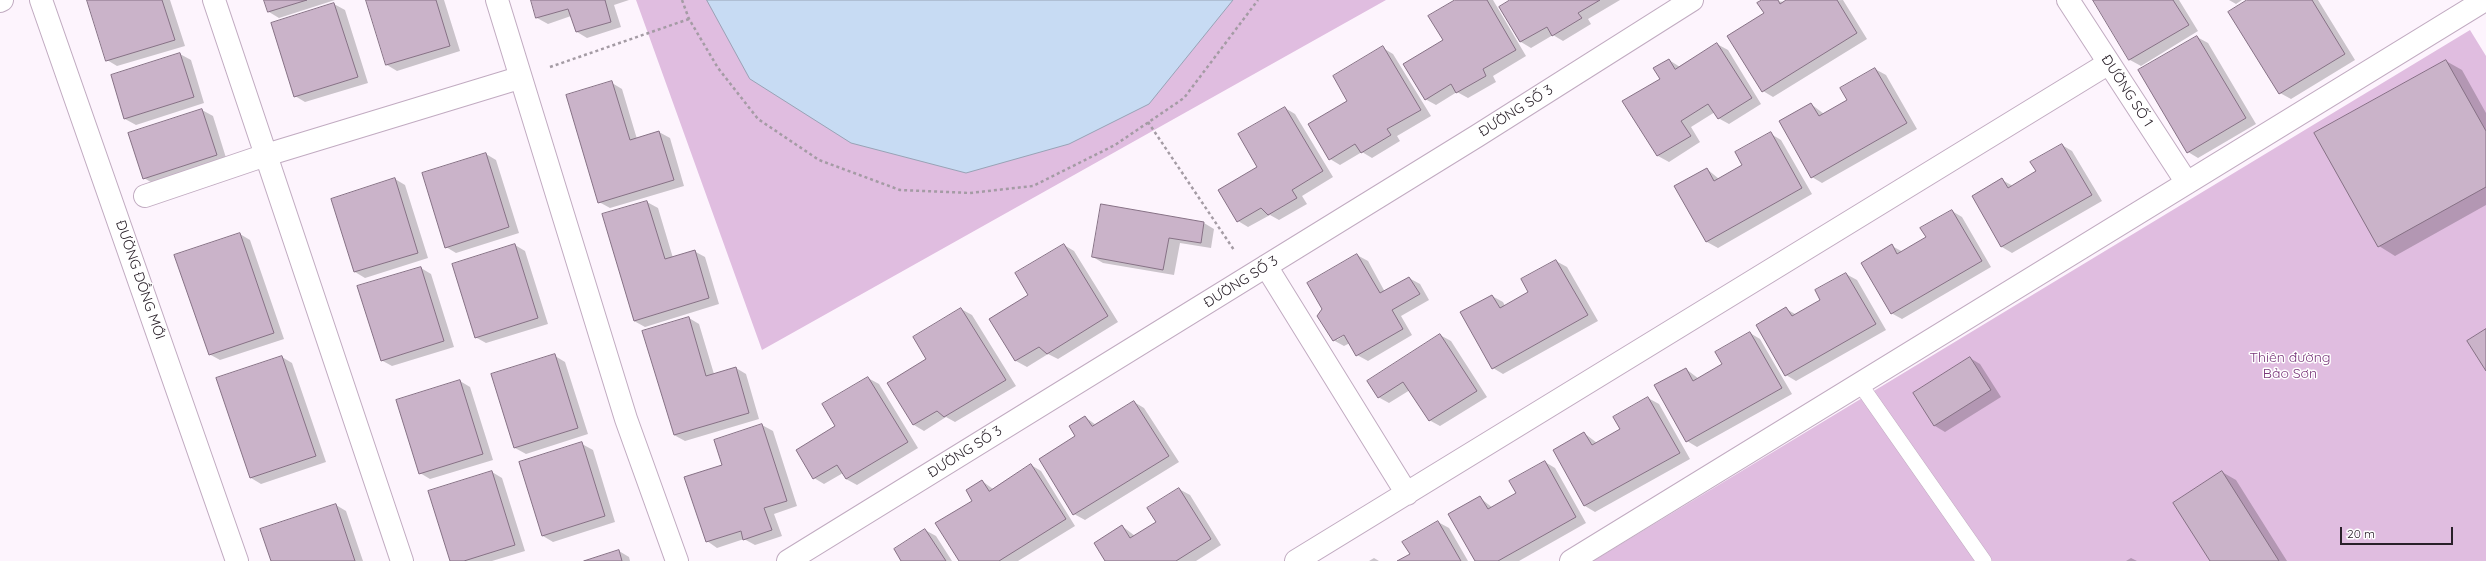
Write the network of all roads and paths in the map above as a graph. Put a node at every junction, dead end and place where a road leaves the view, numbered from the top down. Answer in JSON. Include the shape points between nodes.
{"nodes":[{"id":1,"x":41,"y":0,"type":"edge"},
{"id":2,"x":214,"y":0,"type":"edge"},
{"id":3,"x":497,"y":0,"type":"edge"},
{"id":4,"x":682,"y":0,"type":"edge"},
{"id":5,"x":1258,"y":0,"type":"edge"},
{"id":6,"x":1692,"y":0,"type":"edge"},
{"id":7,"x":2068,"y":0,"type":"edge"},
{"id":8,"x":2485,"y":0,"type":"edge"},
{"id":9,"x":689,"y":20,"type":"junction"},
{"id":10,"x":2109,"y":63,"type":"junction"},
{"id":11,"x":519,"y":78,"type":"junction"},
{"id":12,"x":1148,"y":122,"type":"junction"},
{"id":13,"x":266,"y":155,"type":"junction"},
{"id":14,"x":2187,"y":183,"type":"junction"},
{"id":15,"x":145,"y":196,"type":"dead end"},
{"id":16,"x":1266,"y":266,"type":"junction"},
{"id":17,"x":1860,"y":384,"type":"junction"},
{"id":18,"x":1406,"y":494,"type":"junction"},
{"id":19,"x":237,"y":561,"type":"edge"},
{"id":20,"x":402,"y":561,"type":"edge"},
{"id":21,"x":677,"y":561,"type":"edge"},
{"id":22,"x":788,"y":561,"type":"edge"},
{"id":23,"x":1296,"y":561,"type":"edge"},
{"id":24,"x":1571,"y":561,"type":"edge"},
{"id":25,"x":1984,"y":561,"type":"edge"}],
"edges":[{"from":1,"to":19,"type":"street","name":"ĐƯỜNG ĐỒNG MỚI"},
{"from":2,"to":13,"type":"street"},
{"from":3,"to":11,"type":"street"},
{"from":4,"to":9,"type":"path"},
{"from":5,"to":12,"type":"path","via":[[1184,98]]},
{"from":6,"to":16,"type":"street","name":"ĐƯỜNG SỐ 3"},
{"from":7,"to":10,"type":"street","name":"ĐƯỜNG SỐ 1"},
{"from":8,"to":14,"type":"street"},
{"from":9,"to":11,"type":"path"},
{"from":9,"to":12,"type":"path","via":[[718,68],[758,119],[819,160],[900,190],[970,193],[1033,186],[1115,145]]},
{"from":10,"to":14,"type":"street","name":"ĐƯỜNG SỐ 1"},
{"from":10,"to":18,"type":"street"},
{"from":11,"to":13,"type":"street"},
{"from":11,"to":21,"type":"street","via":[[626,419]]},
{"from":12,"to":16,"type":"path","via":[[1236,252]]},
{"from":13,"to":15,"type":"street"},
{"from":13,"to":20,"type":"street"},
{"from":14,"to":17,"type":"street"},
{"from":16,"to":18,"type":"street"},
{"from":16,"to":22,"type":"street","name":"ĐƯỜNG SỐ 3"},
{"from":17,"to":24,"type":"street"},
{"from":17,"to":25,"type":"lane"},
{"from":18,"to":23,"type":"street"}]}
